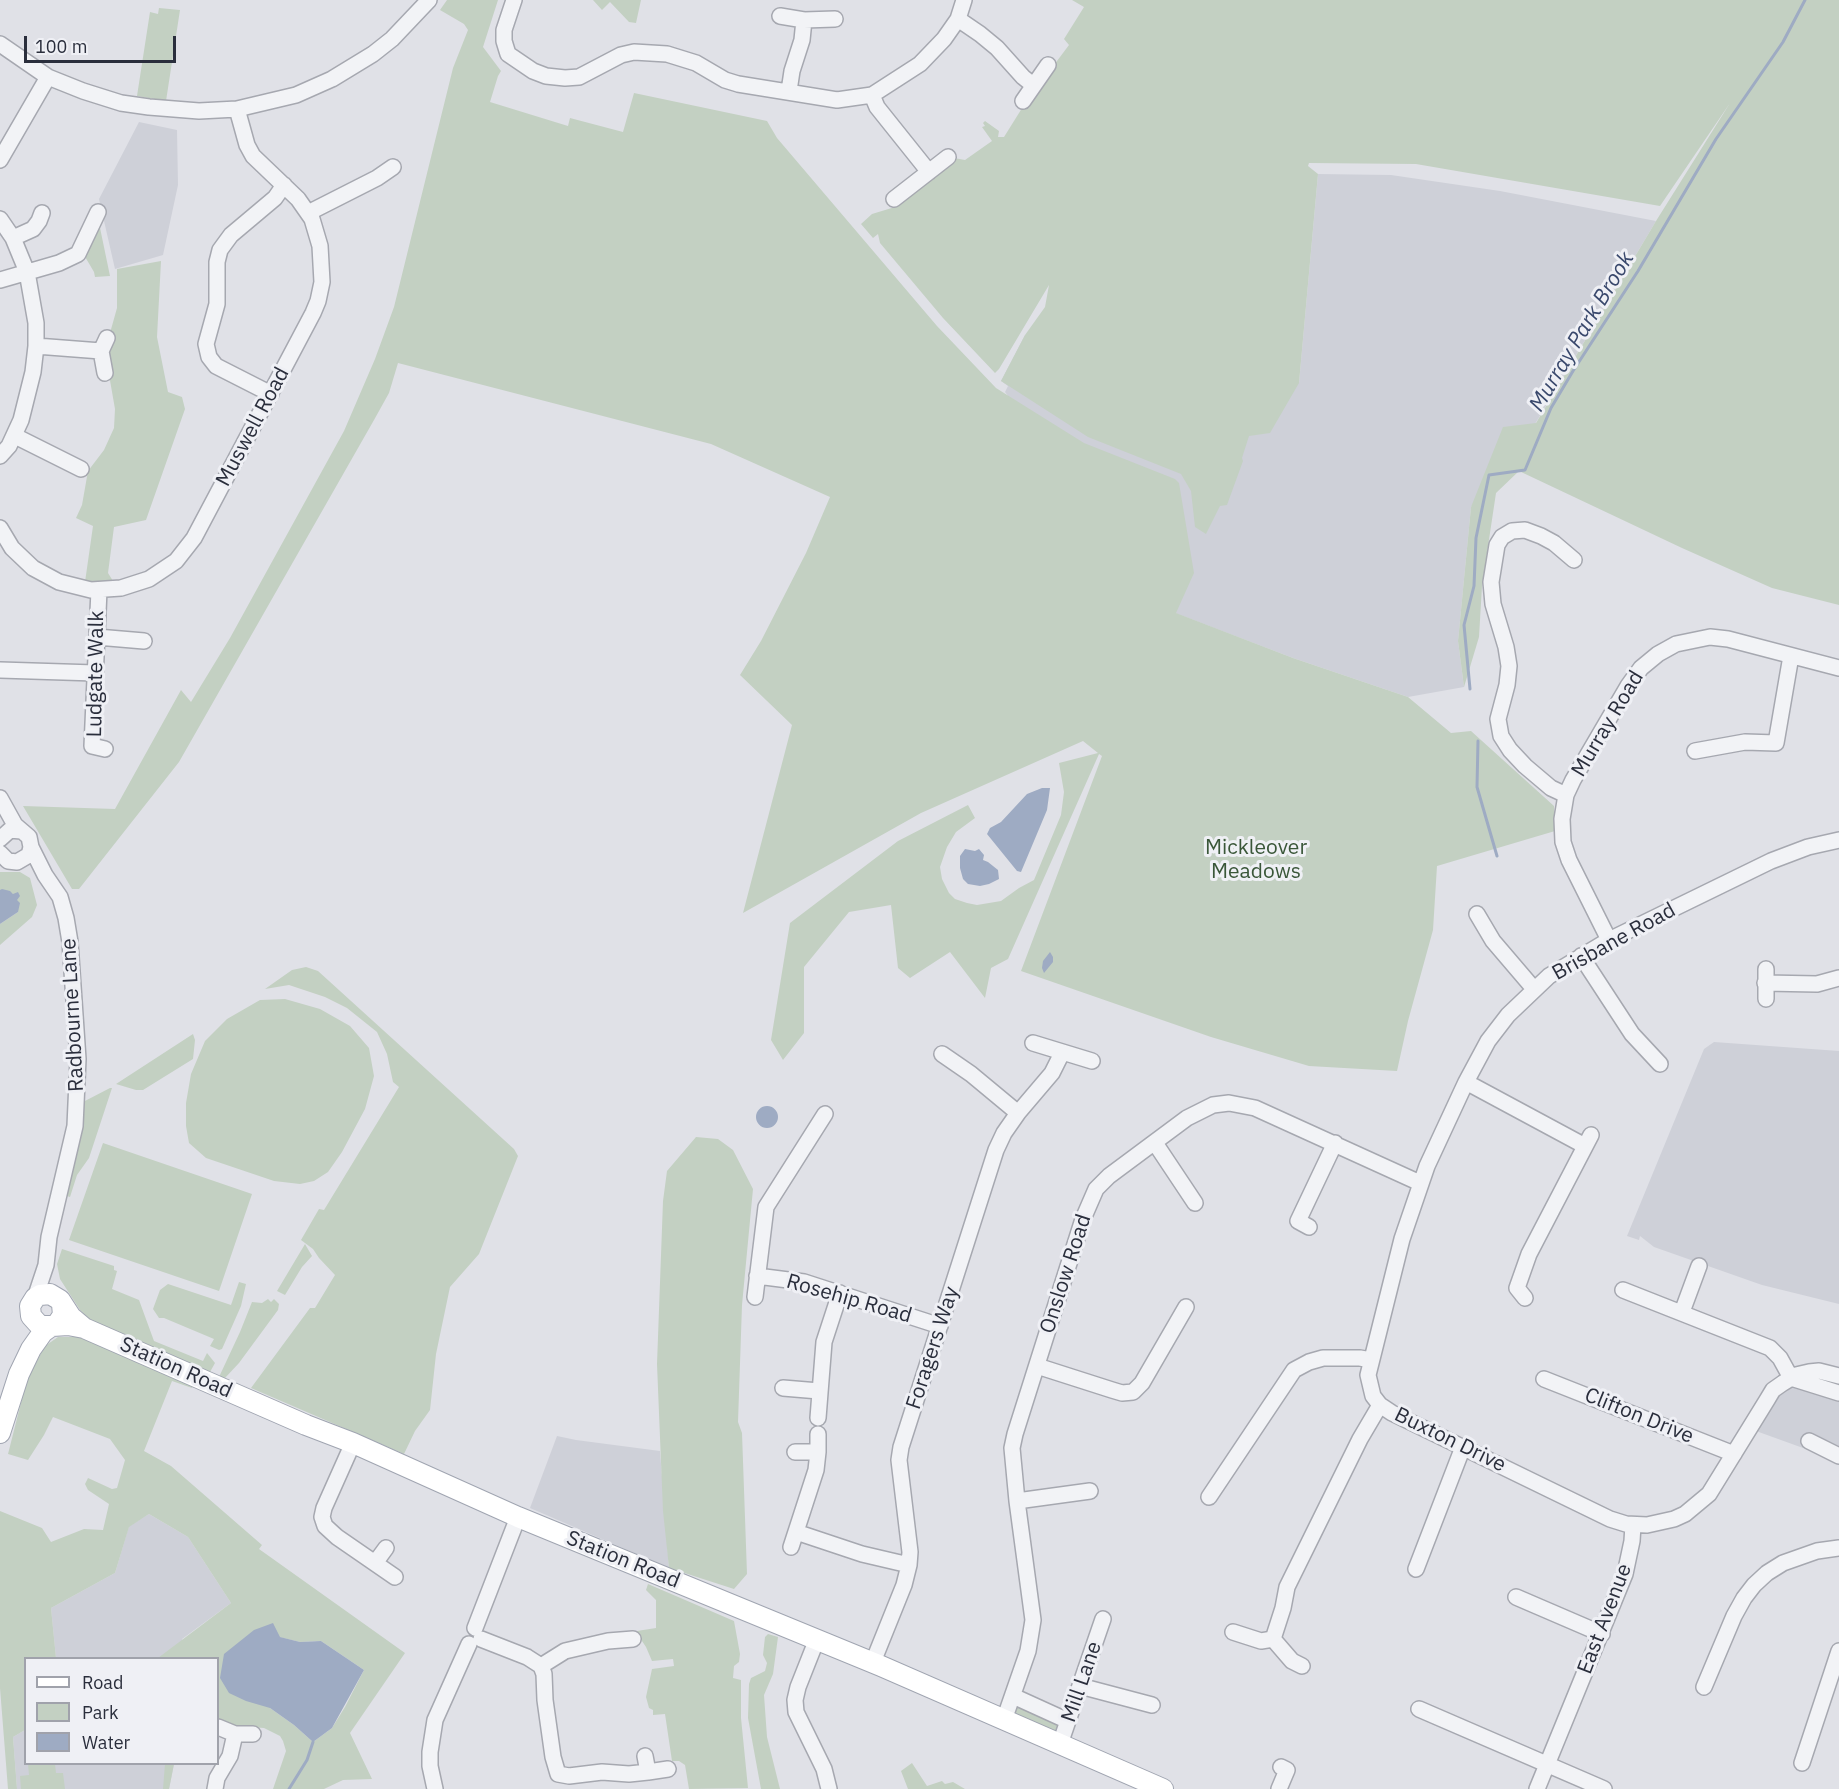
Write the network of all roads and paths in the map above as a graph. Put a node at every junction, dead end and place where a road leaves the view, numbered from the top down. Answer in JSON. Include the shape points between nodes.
{"nodes":[{"id":1,"x":429,"y":0,"type":"edge"},
{"id":2,"x":514,"y":0,"type":"edge"},
{"id":3,"x":964,"y":0,"type":"edge"},
{"id":4,"x":780,"y":16,"type":"dead end"},
{"id":5,"x":836,"y":19,"type":"dead end"},
{"id":6,"x":958,"y":19,"type":"junction"},
{"id":7,"x":804,"y":20,"type":"junction"},
{"id":8,"x":0,"y":44,"type":"edge"},
{"id":9,"x":1048,"y":65,"type":"dead end"},
{"id":10,"x":48,"y":76,"type":"junction"},
{"id":11,"x":1033,"y":85,"type":"junction"},
{"id":12,"x":789,"y":91,"type":"junction"},
{"id":13,"x":872,"y":95,"type":"junction"},
{"id":14,"x":1023,"y":101,"type":"dead end"},
{"id":15,"x":237,"y":109,"type":"junction"},
{"id":16,"x":948,"y":157,"type":"dead end"},
{"id":17,"x":0,"y":160,"type":"edge"},
{"id":18,"x":393,"y":167,"type":"dead end"},
{"id":19,"x":929,"y":172,"type":"junction"},
{"id":20,"x":284,"y":185,"type":"junction"},
{"id":21,"x":894,"y":199,"type":"dead end"},
{"id":22,"x":98,"y":212,"type":"dead end"},
{"id":23,"x":42,"y":213,"type":"dead end"},
{"id":24,"x":308,"y":213,"type":"junction"},
{"id":25,"x":0,"y":219,"type":"edge"},
{"id":26,"x":13,"y":238,"type":"junction"},
{"id":27,"x":27,"y":272,"type":"junction"},
{"id":28,"x":0,"y":280,"type":"edge"},
{"id":29,"x":36,"y":346,"type":"junction"},
{"id":30,"x":105,"y":373,"type":"dead end"},
{"id":31,"x":271,"y":394,"type":"junction"},
{"id":32,"x":15,"y":436,"type":"junction"},
{"id":33,"x":0,"y":456,"type":"edge"},
{"id":34,"x":81,"y":469,"type":"dead end"},
{"id":35,"x":0,"y":528,"type":"edge"},
{"id":36,"x":1574,"y":560,"type":"dead end"},
{"id":37,"x":99,"y":590,"type":"junction"},
{"id":38,"x":97,"y":637,"type":"junction"},
{"id":39,"x":144,"y":641,"type":"dead end"},
{"id":40,"x":1791,"y":656,"type":"junction"},
{"id":41,"x":1839,"y":668,"type":"edge"},
{"id":42,"x":0,"y":670,"type":"edge"},
{"id":43,"x":95,"y":673,"type":"junction"},
{"id":44,"x":105,"y":748,"type":"dead end"},
{"id":45,"x":1695,"y":751,"type":"dead end"},
{"id":46,"x":1566,"y":795,"type":"junction"},
{"id":47,"x":0,"y":798,"type":"edge"},
{"id":48,"x":21,"y":831,"type":"junction"},
{"id":49,"x":0,"y":839,"type":"edge"},
{"id":50,"x":1839,"y":840,"type":"edge"},
{"id":51,"x":32,"y":847,"type":"junction"},
{"id":52,"x":0,"y":854,"type":"edge"},
{"id":53,"x":17,"y":862,"type":"junction"},
{"id":54,"x":45,"y":875,"type":"junction"},
{"id":55,"x":1477,"y":914,"type":"dead end"},
{"id":56,"x":1609,"y":940,"type":"junction"},
{"id":57,"x":1581,"y":956,"type":"junction"},
{"id":58,"x":1839,"y":978,"type":"edge"},
{"id":59,"x":1766,"y":984,"type":"dead end"},
{"id":60,"x":1534,"y":988,"type":"junction"},
{"id":61,"x":1033,"y":1043,"type":"dead end"},
{"id":62,"x":1062,"y":1053,"type":"junction"},
{"id":63,"x":942,"y":1054,"type":"dead end"},
{"id":64,"x":1659,"y":1056,"type":"dead end"},
{"id":65,"x":1092,"y":1061,"type":"dead end"},
{"id":66,"x":1466,"y":1082,"type":"junction"},
{"id":67,"x":1018,"y":1113,"type":"junction"},
{"id":68,"x":825,"y":1114,"type":"dead end"},
{"id":69,"x":1155,"y":1143,"type":"junction"},
{"id":70,"x":1335,"y":1143,"type":"junction"},
{"id":71,"x":1420,"y":1183,"type":"junction"},
{"id":72,"x":1188,"y":1199,"type":"dead end"},
{"id":73,"x":1309,"y":1227,"type":"dead end"},
{"id":74,"x":46,"y":1265,"type":"junction"},
{"id":75,"x":1699,"y":1266,"type":"dead end"},
{"id":76,"x":757,"y":1276,"type":"junction"},
{"id":77,"x":1623,"y":1290,"type":"dead end"},
{"id":78,"x":840,"y":1293,"type":"junction"},
{"id":79,"x":755,"y":1297,"type":"dead end"},
{"id":80,"x":1525,"y":1298,"type":"dead end"},
{"id":81,"x":61,"y":1302,"type":"junction"},
{"id":82,"x":33,"y":1307,"type":"junction"},
{"id":83,"x":1682,"y":1312,"type":"junction"},
{"id":84,"x":1178,"y":1313,"type":"dead end"},
{"id":85,"x":940,"y":1326,"type":"junction"},
{"id":86,"x":51,"y":1327,"type":"junction"},
{"id":87,"x":84,"y":1328,"type":"junction"},
{"id":88,"x":31,"y":1349,"type":"junction"},
{"id":89,"x":1371,"y":1360,"type":"junction"},
{"id":90,"x":1037,"y":1366,"type":"junction"},
{"id":91,"x":1839,"y":1376,"type":"edge"},
{"id":92,"x":1791,"y":1378,"type":"junction"},
{"id":93,"x":1544,"y":1379,"type":"dead end"},
{"id":94,"x":783,"y":1388,"type":"dead end"},
{"id":95,"x":819,"y":1390,"type":"junction"},
{"id":96,"x":1839,"y":1393,"type":"edge"},
{"id":97,"x":1380,"y":1405,"type":"junction"},
{"id":98,"x":0,"y":1433,"type":"edge"},
{"id":99,"x":1809,"y":1441,"type":"dead end"},
{"id":100,"x":353,"y":1443,"type":"junction"},
{"id":101,"x":1463,"y":1447,"type":"junction"},
{"id":102,"x":795,"y":1452,"type":"dead end"},
{"id":103,"x":819,"y":1452,"type":"junction"},
{"id":104,"x":1734,"y":1454,"type":"junction"},
{"id":105,"x":1839,"y":1456,"type":"edge"},
{"id":106,"x":1082,"y":1496,"type":"dead end"},
{"id":107,"x":1209,"y":1497,"type":"dead end"},
{"id":108,"x":1017,"y":1501,"type":"junction"},
{"id":109,"x":518,"y":1517,"type":"junction"},
{"id":110,"x":1633,"y":1525,"type":"junction"},
{"id":111,"x":796,"y":1532,"type":"junction"},
{"id":112,"x":791,"y":1547,"type":"dead end"},
{"id":113,"x":386,"y":1548,"type":"dead end"},
{"id":114,"x":1839,"y":1548,"type":"edge"},
{"id":115,"x":1415,"y":1560,"type":"dead end"},
{"id":116,"x":375,"y":1563,"type":"junction"},
{"id":117,"x":909,"y":1565,"type":"junction"},
{"id":118,"x":395,"y":1577,"type":"dead end"},
{"id":119,"x":1516,"y":1597,"type":"dead end"},
{"id":120,"x":1104,"y":1619,"type":"dead end"},
{"id":121,"x":1233,"y":1632,"type":"dead end"},
{"id":122,"x":1602,"y":1634,"type":"junction"},
{"id":123,"x":475,"y":1637,"type":"junction"},
{"id":124,"x":633,"y":1639,"type":"dead end"},
{"id":125,"x":817,"y":1639,"type":"junction"},
{"id":126,"x":1273,"y":1639,"type":"junction"},
{"id":127,"x":1839,"y":1651,"type":"edge"},
{"id":128,"x":873,"y":1662,"type":"junction"},
{"id":129,"x":541,"y":1666,"type":"junction"},
{"id":130,"x":1293,"y":1666,"type":"dead end"},
{"id":131,"x":1080,"y":1686,"type":"junction"},
{"id":132,"x":1704,"y":1687,"type":"dead end"},
{"id":133,"x":1013,"y":1695,"type":"junction"},
{"id":134,"x":1148,"y":1699,"type":"dead end"},
{"id":135,"x":1419,"y":1709,"type":"dead end"},
{"id":136,"x":1004,"y":1720,"type":"junction"},
{"id":137,"x":1068,"y":1721,"type":"junction"},
{"id":138,"x":219,"y":1727,"type":"edge"},
{"id":139,"x":235,"y":1734,"type":"junction"},
{"id":140,"x":253,"y":1734,"type":"dead end"},
{"id":141,"x":1060,"y":1744,"type":"junction"},
{"id":142,"x":1802,"y":1763,"type":"dead end"},
{"id":143,"x":1547,"y":1765,"type":"junction"},
{"id":144,"x":1281,"y":1767,"type":"dead end"},
{"id":145,"x":668,"y":1769,"type":"dead end"},
{"id":146,"x":562,"y":1783,"type":"edge"},
{"id":147,"x":215,"y":1789,"type":"edge"},
{"id":148,"x":435,"y":1789,"type":"edge"},
{"id":149,"x":829,"y":1789,"type":"edge"},
{"id":150,"x":1163,"y":1789,"type":"edge"},
{"id":151,"x":1279,"y":1789,"type":"edge"},
{"id":152,"x":1537,"y":1789,"type":"edge"},
{"id":153,"x":1604,"y":1789,"type":"edge"}],
"edges":[{"from":1,"to":15,"type":"street","via":[[392,39],[332,79],[296,95]]},
{"from":2,"to":12,"type":"street","via":[[504,30],[508,54],[546,76],[579,76],[634,52],[667,54],[738,84]]},
{"from":3,"to":6,"type":"street"},
{"from":4,"to":7,"type":"street"},
{"from":5,"to":7,"type":"street"},
{"from":6,"to":11,"type":"street","via":[[997,48]]},
{"from":6,"to":13,"type":"street","via":[[920,64]]},
{"from":7,"to":12,"type":"street"},
{"from":8,"to":10,"type":"street"},
{"from":9,"to":11,"type":"street"},
{"from":10,"to":15,"type":"street","via":[[83,91],[135,105],[199,111]]},
{"from":10,"to":17,"type":"street"},
{"from":11,"to":14,"type":"street"},
{"from":12,"to":13,"type":"street","via":[[837,100]]},
{"from":13,"to":19,"type":"street","via":[[877,107]]},
{"from":15,"to":20,"type":"street","name":"Muswell Road","via":[[246,145],[258,163]]},
{"from":16,"to":19,"type":"street"},
{"from":18,"to":24,"type":"street"},
{"from":19,"to":21,"type":"street"},
{"from":20,"to":24,"type":"street","name":"Muswell Road"},
{"from":20,"to":31,"type":"street","via":[[220,250],[217,304],[206,344],[216,366]]},
{"from":22,"to":27,"type":"street","via":[[78,254]]},
{"from":23,"to":26,"type":"street","via":[[33,229]]},
{"from":24,"to":31,"type":"street","name":"Muswell Road","via":[[320,246],[320,292]]},
{"from":25,"to":26,"type":"street"},
{"from":26,"to":27,"type":"street"},
{"from":27,"to":28,"type":"street"},
{"from":27,"to":29,"type":"street"},
{"from":29,"to":30,"type":"street","via":[[104,345]]},
{"from":29,"to":32,"type":"street","via":[[30,387]]},
{"from":31,"to":37,"type":"street","name":"Muswell Road","via":[[181,556],[149,579]]},
{"from":32,"to":33,"type":"street"},
{"from":32,"to":34,"type":"street"},
{"from":35,"to":37,"type":"street","name":"Muswell Road","via":[[12,548],[40,573],[69,586]]},
{"from":36,"to":46,"type":"street","via":[[1541,536],[1525,530],[1512,531],[1497,545],[1491,582],[1509,666],[1498,719],[1502,736],[1525,766]]},
{"from":37,"to":38,"type":"street","name":"Ludgate Walk"},
{"from":38,"to":39,"type":"street"},
{"from":38,"to":43,"type":"street","name":"Ludgate Walk"},
{"from":40,"to":41,"type":"street","name":"Murray Road"},
{"from":40,"to":45,"type":"street","via":[[1781,744],[1745,742]]},
{"from":40,"to":46,"type":"street","name":"Murray Road","via":[[1710,637],[1682,642],[1662,651],[1645,664],[1628,686]]},
{"from":42,"to":43,"type":"street"},
{"from":43,"to":44,"type":"street","name":"Ludgate Walk","via":[[92,746]]},
{"from":46,"to":56,"type":"street","name":"Murray Road","via":[[1562,819],[1565,851]]},
{"from":47,"to":48,"type":"street"},
{"from":48,"to":49,"type":"street","via":[[10,830]]},
{"from":48,"to":51,"type":"street","name":"Radbourne Lane","via":[[29,837]]},
{"from":50,"to":56,"type":"street","name":"Brisbane Road","via":[[1771,861]]},
{"from":51,"to":53,"type":"street","via":[[25,859]]},
{"from":51,"to":54,"type":"street","name":"Radbourne Lane"},
{"from":52,"to":53,"type":"street"},
{"from":53,"to":54,"type":"street"},
{"from":54,"to":74,"type":"street","name":"Radbourne Lane","via":[[60,897],[69,928],[78,1059],[75,1126]]},
{"from":55,"to":60,"type":"street","via":[[1481,934]]},
{"from":56,"to":57,"type":"street","name":"Brisbane Road"},
{"from":57,"to":60,"type":"street","name":"Brisbane Road"},
{"from":57,"to":64,"type":"street","via":[[1632,1034]]},
{"from":58,"to":59,"type":"street","via":[[1817,984]]},
{"from":60,"to":66,"type":"street","name":"Brisbane Road","via":[[1497,1028]]},
{"from":61,"to":62,"type":"street"},
{"from":62,"to":65,"type":"street"},
{"from":62,"to":67,"type":"street","name":"Foragers Way","via":[[1052,1073]]},
{"from":63,"to":67,"type":"street"},
{"from":66,"to":71,"type":"street","name":"Brisbane Road"},
{"from":66,"to":80,"type":"street","via":[[1588,1140],[1529,1254],[1517,1288]]},
{"from":67,"to":85,"type":"street","name":"Foragers Way","via":[[996,1150]]},
{"from":68,"to":76,"type":"street","via":[[766,1207]]},
{"from":69,"to":70,"type":"street","name":"Onslow Road","via":[[1195,1113],[1229,1103],[1255,1107]]},
{"from":69,"to":72,"type":"street"},
{"from":69,"to":90,"type":"street","name":"Onslow Road","via":[[1092,1195]]},
{"from":70,"to":71,"type":"street","name":"Onslow Road"},
{"from":70,"to":73,"type":"street","via":[[1298,1221]]},
{"from":71,"to":89,"type":"street","name":"Buxton Drive"},
{"from":74,"to":81,"type":"street","name":"Radbourne Lane"},
{"from":74,"to":82,"type":"street","name":"Radbourne Lane"},
{"from":75,"to":83,"type":"street"},
{"from":76,"to":78,"type":"street","name":"Rosehip Road","via":[[804,1282]]},
{"from":76,"to":79,"type":"street"},
{"from":77,"to":83,"type":"street","via":[[1648,1307]]},
{"from":78,"to":85,"type":"street","name":"Rosehip Road"},
{"from":78,"to":95,"type":"street","via":[[824,1342]]},
{"from":81,"to":82,"type":"main road","via":[[51,1294],[40,1295]]},
{"from":81,"to":86,"type":"main road","via":[[63,1315]]},
{"from":81,"to":87,"type":"main road","name":"Station Road"},
{"from":82,"to":86,"type":"main road","via":[[40,1326]]},
{"from":82,"to":88,"type":"main road"},
{"from":83,"to":92,"type":"street","via":[[1770,1348]]},
{"from":84,"to":90,"type":"street","via":[[1142,1383],[1133,1392],[1122,1393]]},
{"from":85,"to":117,"type":"street","name":"Foragers Way","via":[[899,1460]]},
{"from":86,"to":87,"type":"main road","name":"Station Road","via":[[68,1324]]},
{"from":86,"to":88,"type":"main road"},
{"from":87,"to":100,"type":"main road","name":"Station Road"},
{"from":88,"to":98,"type":"main road","via":[[12,1390]]},
{"from":89,"to":97,"type":"street","name":"Buxton Drive","via":[[1368,1381]]},
{"from":89,"to":107,"type":"street","via":[[1323,1358],[1294,1370]]},
{"from":90,"to":108,"type":"street","name":"Onslow Road","via":[[1012,1448]]},
{"from":91,"to":92,"type":"street","via":[[1815,1371]]},
{"from":92,"to":96,"type":"street"},
{"from":92,"to":104,"type":"street","via":[[1773,1390]]},
{"from":93,"to":104,"type":"street","name":"Clifton Drive","via":[[1582,1401]]},
{"from":94,"to":95,"type":"street"},
{"from":95,"to":103,"type":"street"},
{"from":97,"to":101,"type":"street","name":"Buxton Drive"},
{"from":97,"to":126,"type":"street","via":[[1292,1561]]},
{"from":99,"to":105,"type":"street"},
{"from":100,"to":109,"type":"main road","name":"Station Road"},
{"from":100,"to":116,"type":"street","via":[[322,1517],[337,1537]]},
{"from":101,"to":110,"type":"street","name":"Buxton Drive","via":[[1610,1519]]},
{"from":101,"to":115,"type":"street"},
{"from":102,"to":103,"type":"street"},
{"from":103,"to":111,"type":"street"},
{"from":104,"to":110,"type":"street","via":[[1709,1494],[1692,1509],[1660,1523]]},
{"from":106,"to":108,"type":"street"},
{"from":108,"to":133,"type":"street","name":"Onslow Road","via":[[1033,1620]]},
{"from":109,"to":123,"type":"street"},
{"from":109,"to":125,"type":"main road","name":"Station Road"},
{"from":110,"to":122,"type":"street","name":"East Avenue","via":[[1625,1574]]},
{"from":111,"to":112,"type":"street"},
{"from":111,"to":117,"type":"street"},
{"from":113,"to":116,"type":"street"},
{"from":114,"to":132,"type":"street","via":[[1783,1563],[1754,1586],[1734,1616]]},
{"from":116,"to":118,"type":"street"},
{"from":117,"to":128,"type":"street","name":"Foragers Way"},
{"from":119,"to":122,"type":"street"},
{"from":120,"to":131,"type":"street","name":"Mill Lane"},
{"from":121,"to":126,"type":"street","via":[[1261,1641]]},
{"from":122,"to":143,"type":"street","name":"East Avenue"},
{"from":123,"to":129,"type":"street"},
{"from":123,"to":148,"type":"street","via":[[435,1720],[430,1759]]},
{"from":124,"to":129,"type":"street","via":[[565,1651]]},
{"from":125,"to":128,"type":"main road","name":"Station Road"},
{"from":125,"to":149,"type":"street","via":[[795,1701],[796,1712],[824,1769]]},
{"from":126,"to":130,"type":"street"},
{"from":127,"to":142,"type":"street"},
{"from":128,"to":136,"type":"main road","name":"Station Road"},
{"from":129,"to":146,"type":"street","via":[[555,1767]]},
{"from":131,"to":134,"type":"street"},
{"from":131,"to":137,"type":"street","name":"Mill Lane"},
{"from":133,"to":136,"type":"street","name":"Onslow Road"},
{"from":133,"to":137,"type":"street"},
{"from":135,"to":143,"type":"street"},
{"from":136,"to":141,"type":"main road","name":"Station Road"},
{"from":137,"to":141,"type":"street","name":"Mill Lane"},
{"from":138,"to":139,"type":"street"},
{"from":139,"to":140,"type":"street"},
{"from":139,"to":147,"type":"street"},
{"from":141,"to":150,"type":"main road","name":"Station Road"},
{"from":143,"to":152,"type":"street","name":"East Avenue"},
{"from":143,"to":153,"type":"street"},
{"from":144,"to":151,"type":"street","via":[[1287,1770]]},
{"from":145,"to":146,"type":"street","via":[[646,1764],[629,1774],[602,1772]]}]}
